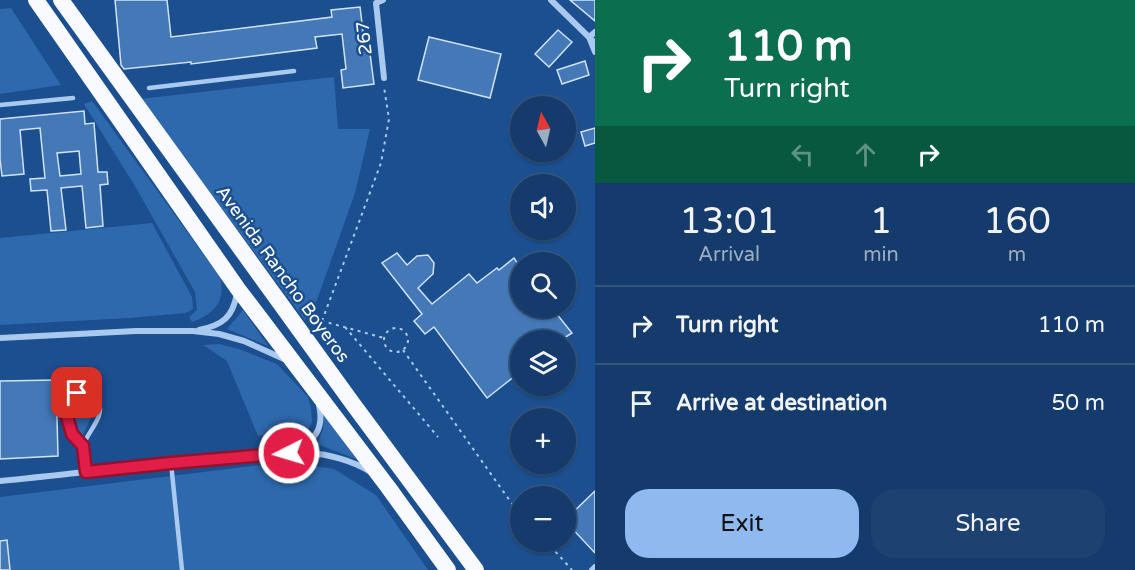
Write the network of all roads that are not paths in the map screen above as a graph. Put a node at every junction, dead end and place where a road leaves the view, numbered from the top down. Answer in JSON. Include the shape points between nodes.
{"nodes":[{"id":1,"x":36,"y":0,"type":"edge"},
{"id":2,"x":61,"y":0,"type":"edge"},
{"id":3,"x":383,"y":0,"type":"edge"},
{"id":4,"x":551,"y":0,"type":"edge"},
{"id":5,"x":595,"y":32,"type":"edge"},
{"id":6,"x":592,"y":40,"type":"edge"},
{"id":7,"x":595,"y":52,"type":"edge"},
{"id":8,"x":294,"y":71,"type":"dead end"},
{"id":9,"x":384,"y":78,"type":"road end"},
{"id":10,"x":148,"y":88,"type":"dead end"},
{"id":11,"x":73,"y":98,"type":"dead end"},
{"id":12,"x":0,"y":105,"type":"edge"},
{"id":13,"x":238,"y":289,"type":"junction"},
{"id":14,"x":193,"y":331,"type":"junction"},
{"id":15,"x":0,"y":338,"type":"edge"},
{"id":16,"x":295,"y":365,"type":"junction"},
{"id":17,"x":312,"y":388,"type":"junction"},
{"id":18,"x":83,"y":446,"type":"junction"},
{"id":19,"x":289,"y":453,"type":"junction"},
{"id":20,"x":171,"y":463,"type":"junction"},
{"id":21,"x":86,"y":472,"type":"junction"},
{"id":22,"x":0,"y":481,"type":"edge"},
{"id":23,"x":388,"y":487,"type":"junction"},
{"id":24,"x":595,"y":567,"type":"edge"},
{"id":25,"x":182,"y":570,"type":"edge"},
{"id":26,"x":448,"y":570,"type":"edge"},
{"id":27,"x":476,"y":570,"type":"edge"},
{"id":28,"x":592,"y":570,"type":"edge"}],
"edges":[{"from":1,"to":13,"type":"highway"},
{"from":2,"to":27,"type":"highway","name":"Avenida Rancho Boyeros"},
{"from":3,"to":9,"type":"street","name":"267","via":[[376,3]]},
{"from":4,"to":6,"type":"street"},
{"from":5,"to":6,"type":"street"},
{"from":6,"to":7,"type":"street"},
{"from":8,"to":10,"type":"lane"},
{"from":11,"to":12,"type":"lane"},
{"from":13,"to":14,"type":"street","via":[[229,316],[215,326]]},
{"from":13,"to":16,"type":"highway"},
{"from":14,"to":15,"type":"street"},
{"from":14,"to":16,"type":"street","via":[[244,341]]},
{"from":16,"to":17,"type":"highway"},
{"from":17,"to":19,"type":"street","via":[[321,411],[318,432],[312,441]]},
{"from":17,"to":23,"type":"highway"},
{"from":18,"to":18,"type":"lane","via":[[100,408],[91,394],[77,393],[70,399],[68,420],[72,434]]},
{"from":18,"to":21,"type":"lane"},
{"from":19,"to":20,"type":"street"},
{"from":19,"to":23,"type":"street","via":[[311,453],[346,461],[365,469]]},
{"from":20,"to":21,"type":"street"},
{"from":20,"to":25,"type":"lane"},
{"from":21,"to":22,"type":"street"},
{"from":23,"to":26,"type":"highway"},
{"from":24,"to":28,"type":"street"}]}
